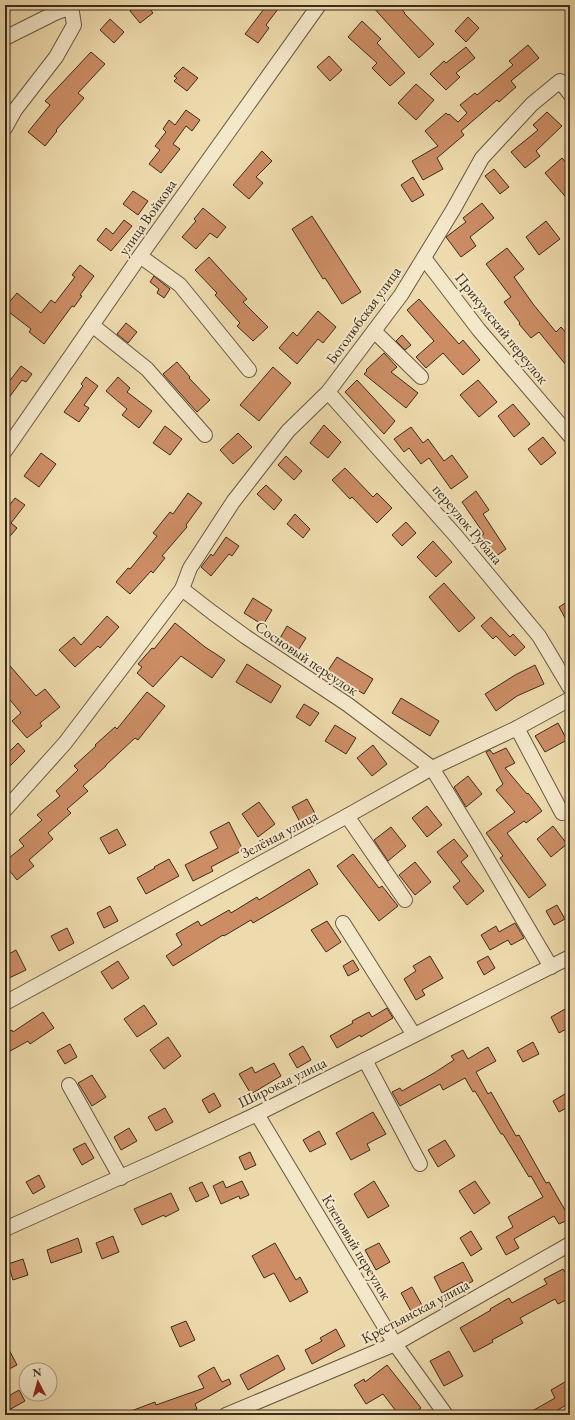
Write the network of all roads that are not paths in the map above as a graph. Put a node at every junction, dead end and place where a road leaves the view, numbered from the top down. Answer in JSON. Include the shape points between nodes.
{"nodes":[{"id":1,"x":319,"y":5,"type":"edge"},
{"id":2,"x":5,"y":38,"type":"edge"},
{"id":3,"x":570,"y":94,"type":"edge"},
{"id":4,"x":5,"y":128,"type":"edge"},
{"id":5,"x":140,"y":256,"type":"junction"},
{"id":6,"x":424,"y":258,"type":"junction"},
{"id":7,"x":92,"y":325,"type":"junction"},
{"id":8,"x":374,"y":331,"type":"junction"},
{"id":9,"x":249,"y":370,"type":"dead end"},
{"id":10,"x":421,"y":377,"type":"dead end"},
{"id":11,"x":328,"y":392,"type":"junction"},
{"id":12,"x":205,"y":435,"type":"dead end"},
{"id":13,"x":570,"y":436,"type":"edge"},
{"id":14,"x":5,"y":451,"type":"edge"},
{"id":15,"x":182,"y":589,"type":"junction"},
{"id":16,"x":570,"y":688,"type":"edge"},
{"id":17,"x":570,"y":699,"type":"edge"},
{"id":18,"x":517,"y":728,"type":"junction"},
{"id":19,"x":432,"y":768,"type":"junction"},
{"id":20,"x":5,"y":810,"type":"edge"},
{"id":21,"x":562,"y":813,"type":"dead end"},
{"id":22,"x":347,"y":816,"type":"junction"},
{"id":23,"x":405,"y":900,"type":"dead end"},
{"id":24,"x":343,"y":923,"type":"dead end"},
{"id":25,"x":570,"y":957,"type":"edge"},
{"id":26,"x":551,"y":967,"type":"junction"},
{"id":27,"x":5,"y":1003,"type":"edge"},
{"id":28,"x":414,"y":1035,"type":"junction"},
{"id":29,"x":365,"y":1060,"type":"junction"},
{"id":30,"x":68,"y":1085,"type":"dead end"},
{"id":31,"x":257,"y":1114,"type":"junction"},
{"id":32,"x":420,"y":1164,"type":"dead end"},
{"id":33,"x":121,"y":1178,"type":"junction"},
{"id":34,"x":5,"y":1229,"type":"edge"},
{"id":35,"x":570,"y":1244,"type":"edge"},
{"id":36,"x":395,"y":1344,"type":"junction"},
{"id":37,"x":230,"y":1414,"type":"edge"},
{"id":38,"x":446,"y":1415,"type":"edge"}],
"edges":[{"from":1,"to":5,"type":"street","name":"улица Войкова"},
{"from":2,"to":4,"type":"street","via":[[55,13],[66,9],[72,12],[74,25],[56,57],[14,110]]},
{"from":3,"to":6,"type":"street","name":"Боголюбская улица","via":[[560,81],[532,104],[482,158]]},
{"from":5,"to":7,"type":"street","name":"улица Войкова"},
{"from":5,"to":9,"type":"street","via":[[180,285]]},
{"from":6,"to":8,"type":"street","name":"Боголюбская улица"},
{"from":6,"to":13,"type":"street","name":"Прикумский переулок","via":[[479,330]]},
{"from":7,"to":12,"type":"street","via":[[147,369]]},
{"from":7,"to":14,"type":"street","name":"улица Войкова"},
{"from":8,"to":10,"type":"street"},
{"from":8,"to":11,"type":"street","name":"Боголюбская улица"},
{"from":11,"to":15,"type":"street","name":"Боголюбская улица","via":[[288,431],[233,502],[190,568]]},
{"from":11,"to":16,"type":"street","name":"переулок Рубана","via":[[456,536],[539,636]]},
{"from":15,"to":19,"type":"street","name":"Сосновый переулок","via":[[212,613],[347,704]]},
{"from":15,"to":20,"type":"street","via":[[65,743]]},
{"from":17,"to":18,"type":"street","name":"Зелёная улица"},
{"from":18,"to":19,"type":"street","name":"Зелёная улица"},
{"from":18,"to":21,"type":"street"},
{"from":19,"to":22,"type":"street","name":"Зелёная улица"},
{"from":19,"to":26,"type":"street"},
{"from":22,"to":23,"type":"street"},
{"from":22,"to":27,"type":"street","name":"Зелёная улица"},
{"from":24,"to":28,"type":"street"},
{"from":25,"to":26,"type":"street","name":"Широкая улица"},
{"from":26,"to":28,"type":"street","name":"Широкая улица"},
{"from":28,"to":29,"type":"street","name":"Широкая улица"},
{"from":29,"to":31,"type":"street","name":"Широкая улица"},
{"from":29,"to":32,"type":"street"},
{"from":30,"to":33,"type":"street"},
{"from":31,"to":33,"type":"street","name":"Широкая улица"},
{"from":31,"to":36,"type":"street","name":"Кленовый переулок"},
{"from":33,"to":34,"type":"street","name":"Широкая улица"},
{"from":35,"to":36,"type":"street","name":"Крестьянская улица"},
{"from":36,"to":37,"type":"street","name":"Крестьянская улица"},
{"from":36,"to":38,"type":"street","name":"Кленовый переулок"}]}
